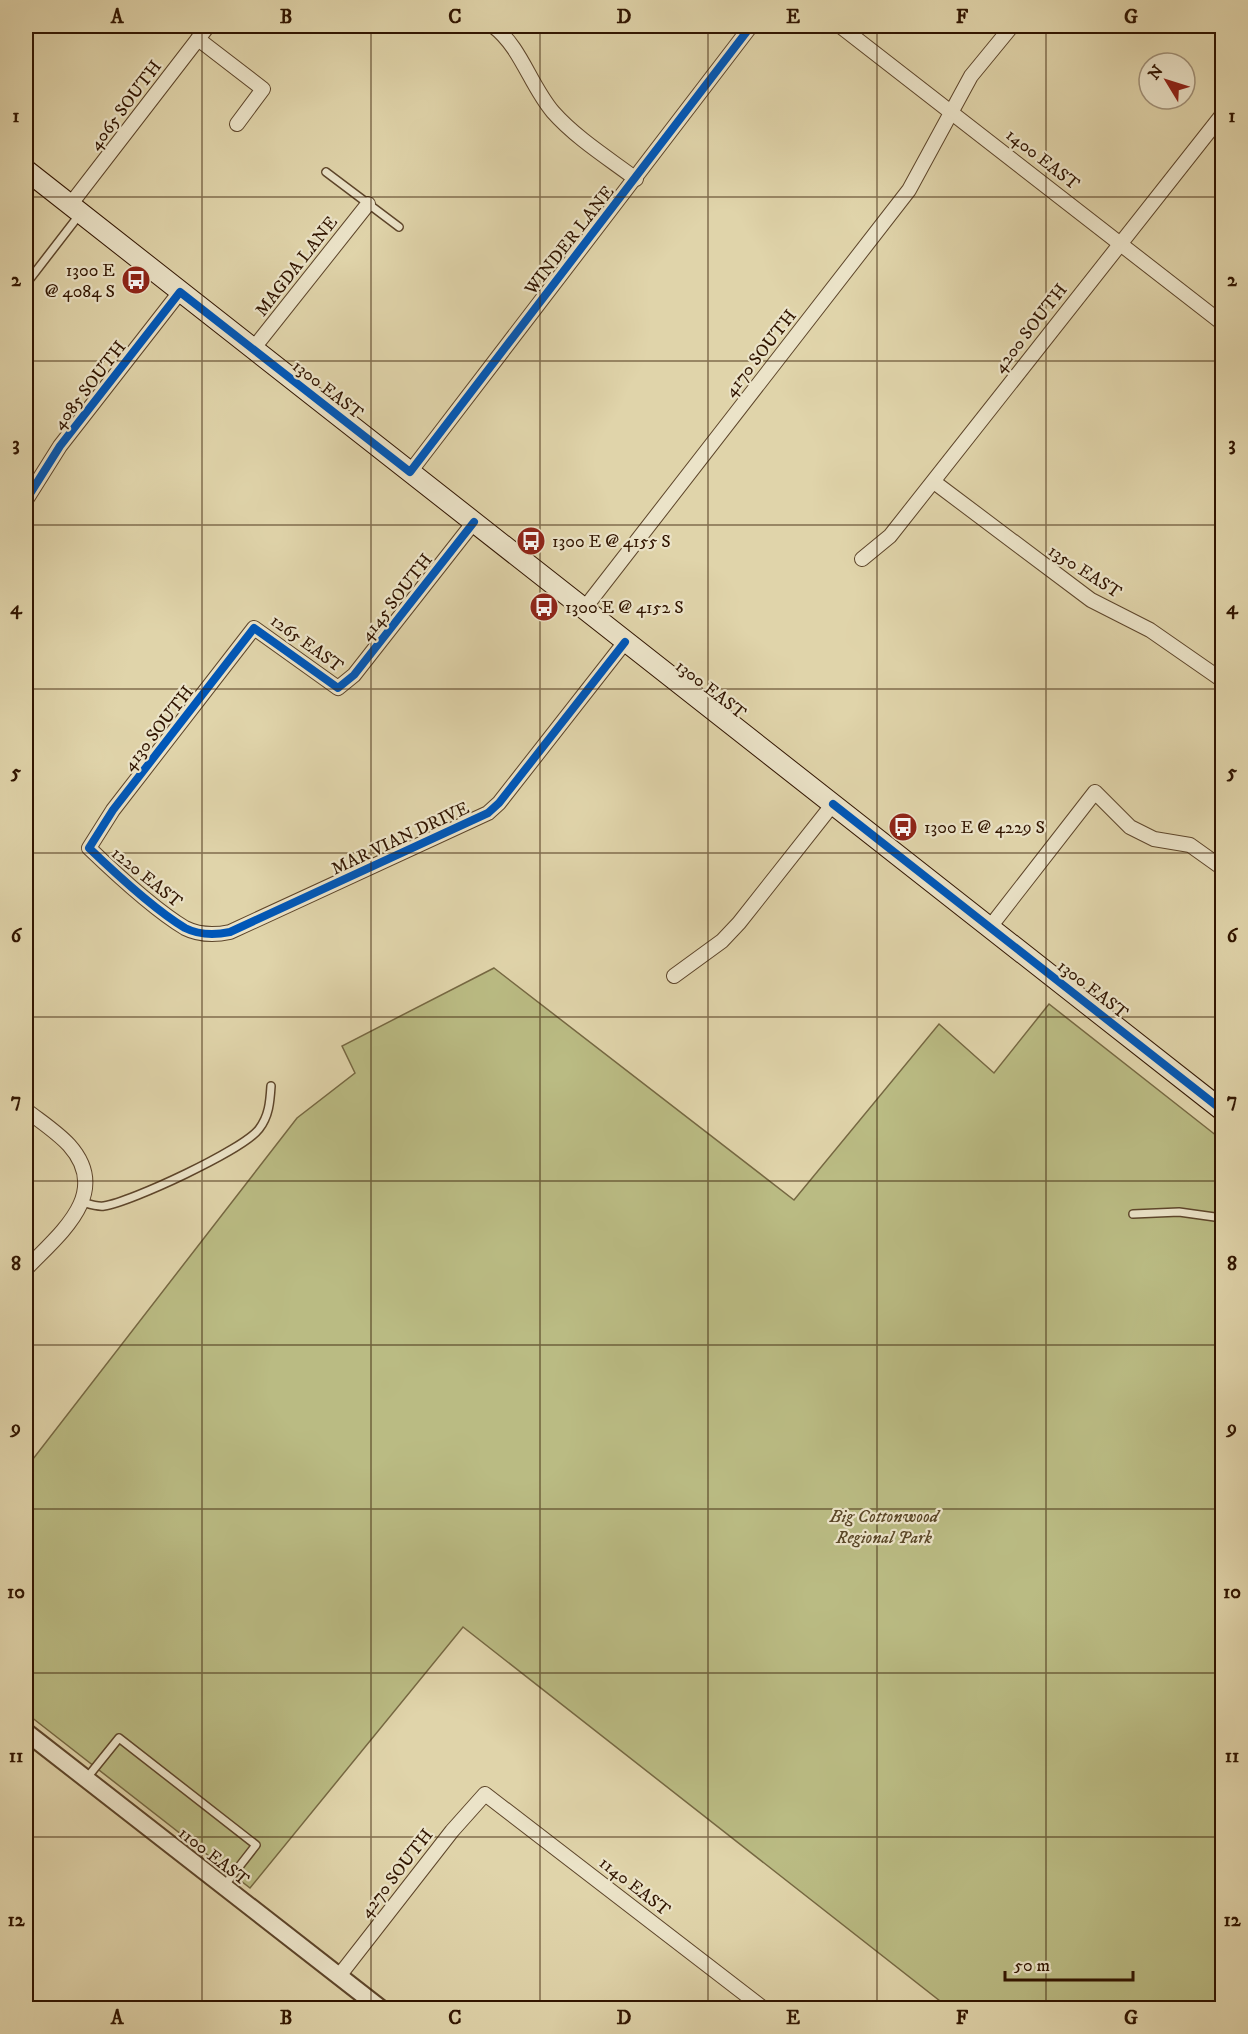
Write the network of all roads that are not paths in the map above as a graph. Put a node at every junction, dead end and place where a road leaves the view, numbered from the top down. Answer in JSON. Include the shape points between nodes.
{"nodes":[{"id":1,"x":208,"y":26,"type":"edge"},
{"id":2,"x":493,"y":26,"type":"edge"},
{"id":3,"x":751,"y":26,"type":"edge"},
{"id":4,"x":840,"y":26,"type":"edge"},
{"id":5,"x":1011,"y":26,"type":"edge"},
{"id":6,"x":198,"y":39,"type":"junction"},
{"id":7,"x":953,"y":112,"type":"junction"},
{"id":8,"x":1222,"y":115,"type":"edge"},
{"id":9,"x":237,"y":124,"type":"dead end"},
{"id":10,"x":26,"y":170,"type":"edge"},
{"id":11,"x":326,"y":172,"type":"dead end"},
{"id":12,"x":636,"y":179,"type":"junction"},
{"id":13,"x":368,"y":204,"type":"junction"},
{"id":14,"x":75,"y":210,"type":"junction"},
{"id":15,"x":399,"y":227,"type":"dead end"},
{"id":16,"x":1119,"y":244,"type":"junction"},
{"id":17,"x":26,"y":284,"type":"edge"},
{"id":18,"x":180,"y":292,"type":"junction"},
{"id":19,"x":1222,"y":323,"type":"edge"},
{"id":20,"x":253,"y":350,"type":"junction"},
{"id":21,"x":410,"y":472,"type":"junction"},
{"id":22,"x":933,"y":482,"type":"junction"},
{"id":23,"x":26,"y":500,"type":"edge"},
{"id":24,"x":474,"y":522,"type":"junction"},
{"id":25,"x":862,"y":559,"type":"dead end"},
{"id":26,"x":584,"y":609,"type":"junction"},
{"id":27,"x":254,"y":628,"type":"joint"},
{"id":28,"x":625,"y":642,"type":"junction"},
{"id":29,"x":1222,"y":680,"type":"edge"},
{"id":30,"x":338,"y":688,"type":"joint"},
{"id":31,"x":833,"y":804,"type":"junction"},
{"id":32,"x":89,"y":848,"type":"joint"},
{"id":33,"x":1218,"y":865,"type":"dead end"},
{"id":34,"x":990,"y":927,"type":"junction"},
{"id":35,"x":186,"y":928,"type":"joint"},
{"id":36,"x":674,"y":976,"type":"dead end"},
{"id":37,"x":271,"y":1086,"type":"dead end"},
{"id":38,"x":26,"y":1110,"type":"edge"},
{"id":39,"x":1222,"y":1110,"type":"edge"},
{"id":40,"x":82,"y":1202,"type":"junction"},
{"id":41,"x":1133,"y":1214,"type":"dead end"},
{"id":42,"x":1222,"y":1218,"type":"edge"},
{"id":43,"x":26,"y":1269,"type":"edge"},
{"id":44,"x":26,"y":1732,"type":"edge"},
{"id":45,"x":86,"y":1779,"type":"junction"},
{"id":46,"x":485,"y":1794,"type":"joint"},
{"id":47,"x":223,"y":1888,"type":"junction"},
{"id":48,"x":339,"y":1976,"type":"junction"},
{"id":49,"x":380,"y":2008,"type":"edge"},
{"id":50,"x":763,"y":2008,"type":"edge"}],
"edges":[{"from":1,"to":6,"type":"street","name":"4065 SOUTH"},
{"from":2,"to":12,"type":"street","via":[[513,46],[553,112]]},
{"from":3,"to":12,"type":"street","name":"WINDER LANE"},
{"from":4,"to":7,"type":"street","name":"1400 EAST"},
{"from":5,"to":7,"type":"street","name":"4170 SOUTH","via":[[971,76]]},
{"from":6,"to":9,"type":"street","via":[[263,89]]},
{"from":6,"to":14,"type":"street","name":"4065 SOUTH"},
{"from":7,"to":16,"type":"street","name":"1400 EAST"},
{"from":7,"to":26,"type":"street","name":"4170 SOUTH","via":[[909,190]]},
{"from":8,"to":16,"type":"street","name":"4200 SOUTH"},
{"from":10,"to":14,"type":"main road","name":"1300 EAST"},
{"from":11,"to":13,"type":"lane"},
{"from":12,"to":21,"type":"street","name":"WINDER LANE"},
{"from":13,"to":15,"type":"lane"},
{"from":13,"to":20,"type":"street","name":"MAGDA LANE"},
{"from":14,"to":17,"type":"lane"},
{"from":14,"to":18,"type":"main road","name":"1300 EAST"},
{"from":16,"to":19,"type":"street","name":"1400 EAST"},
{"from":16,"to":22,"type":"street","name":"4200 SOUTH"},
{"from":18,"to":20,"type":"main road","name":"1300 EAST"},
{"from":18,"to":23,"type":"street","name":"4085 SOUTH","via":[[60,446]]},
{"from":20,"to":21,"type":"main road","name":"1300 EAST"},
{"from":21,"to":24,"type":"main road","name":"1300 EAST"},
{"from":22,"to":25,"type":"street","name":"4200 SOUTH","via":[[890,536]]},
{"from":22,"to":29,"type":"street","name":"1350 EAST","via":[[1090,600],[1150,630]]},
{"from":24,"to":26,"type":"main road","name":"1300 EAST"},
{"from":24,"to":30,"type":"street","name":"4145 SOUTH","via":[[354,675]]},
{"from":26,"to":28,"type":"main road","name":"1300 EAST"},
{"from":27,"to":30,"type":"street","name":"1265 EAST"},
{"from":27,"to":32,"type":"street","name":"4130 SOUTH","via":[[113,810]]},
{"from":28,"to":31,"type":"main road","name":"1300 EAST"},
{"from":28,"to":35,"type":"street","name":"MAR VIAN DRIVE","via":[[488,813],[230,932],[216,935]]},
{"from":31,"to":34,"type":"main road","name":"1300 EAST"},
{"from":31,"to":36,"type":"street","via":[[739,923],[722,941]]},
{"from":32,"to":35,"type":"street","name":"1220 EAST"},
{"from":33,"to":34,"type":"street","via":[[1190,845],[1154,839],[1130,826],[1095,792]]},
{"from":34,"to":39,"type":"main road","name":"1300 EAST"},
{"from":37,"to":40,"type":"lane","via":[[270,1108],[260,1128],[233,1151],[126,1199],[102,1206]]},
{"from":38,"to":40,"type":"street","via":[[79,1158],[85,1178]]},
{"from":40,"to":43,"type":"street","via":[[69,1224]]},
{"from":41,"to":42,"type":"lane","via":[[1179,1212]]},
{"from":44,"to":45,"type":"street","name":"1100 EAST"},
{"from":45,"to":47,"type":"street","name":"1100 EAST"},
{"from":45,"to":47,"type":"lane","via":[[119,1738],[256,1845]]},
{"from":46,"to":48,"type":"street","name":"4270 SOUTH"},
{"from":46,"to":50,"type":"street","name":"1140 EAST"},
{"from":47,"to":48,"type":"street","name":"1100 EAST"},
{"from":48,"to":49,"type":"street","name":"1100 EAST"}]}
